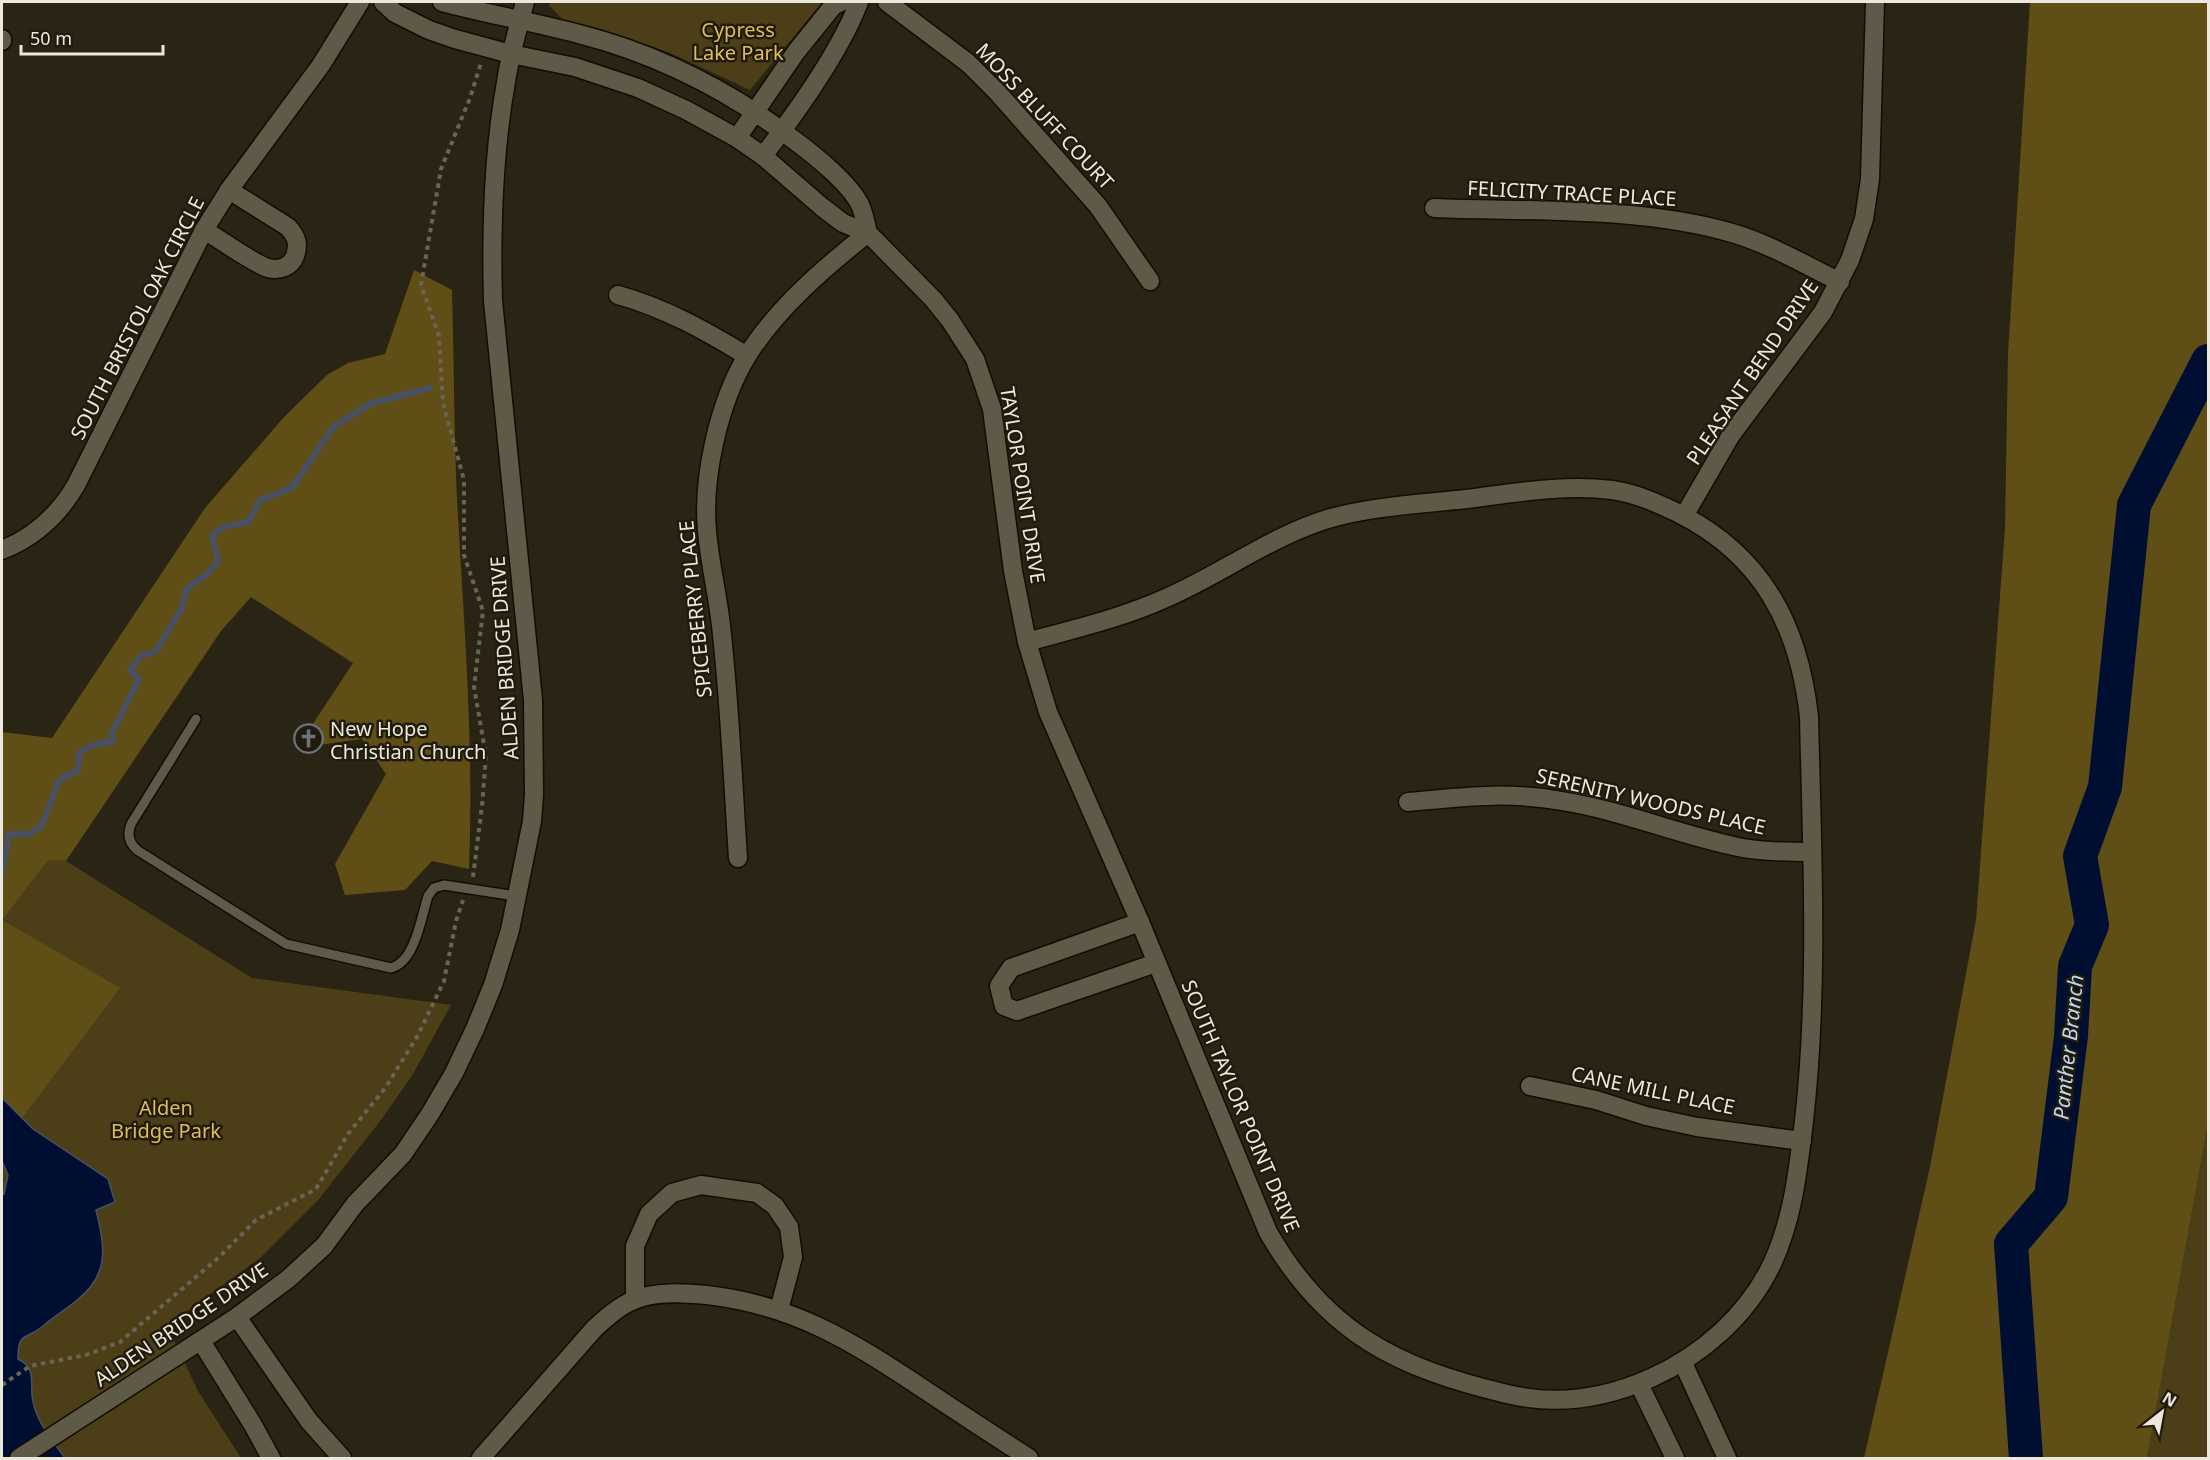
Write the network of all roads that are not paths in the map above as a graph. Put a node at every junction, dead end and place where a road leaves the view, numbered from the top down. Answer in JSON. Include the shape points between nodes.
{"nodes":[{"id":1,"x":360,"y":2,"type":"edge"},
{"id":2,"x":383,"y":2,"type":"edge"},
{"id":3,"x":442,"y":2,"type":"edge"},
{"id":4,"x":525,"y":2,"type":"edge"},
{"id":5,"x":841,"y":2,"type":"edge"},
{"id":6,"x":859,"y":2,"type":"edge"},
{"id":7,"x":887,"y":2,"type":"edge"},
{"id":8,"x":1875,"y":2,"type":"edge"},
{"id":9,"x":520,"y":20,"type":"junction"},
{"id":10,"x":511,"y":54,"type":"junction"},
{"id":11,"x":754,"y":112,"type":"junction"},
{"id":12,"x":782,"y":131,"type":"junction"},
{"id":13,"x":737,"y":138,"type":"junction"},
{"id":14,"x":763,"y":156,"type":"junction"},
{"id":15,"x":229,"y":190,"type":"junction"},
{"id":16,"x":1434,"y":208,"type":"dead end"},
{"id":17,"x":204,"y":230,"type":"junction"},
{"id":18,"x":868,"y":233,"type":"junction"},
{"id":19,"x":1150,"y":281,"type":"dead end"},
{"id":20,"x":1840,"y":282,"type":"junction"},
{"id":21,"x":618,"y":295,"type":"dead end"},
{"id":22,"x":747,"y":356,"type":"junction"},
{"id":23,"x":1684,"y":516,"type":"junction"},
{"id":24,"x":2,"y":549,"type":"edge"},
{"id":25,"x":1027,"y":642,"type":"junction"},
{"id":26,"x":196,"y":719,"type":"dead end"},
{"id":27,"x":1408,"y":802,"type":"dead end"},
{"id":28,"x":1812,"y":852,"type":"junction"},
{"id":29,"x":738,"y":858,"type":"dead end"},
{"id":30,"x":516,"y":896,"type":"junction"},
{"id":31,"x":1140,"y":922,"type":"junction"},
{"id":32,"x":1156,"y":963,"type":"junction"},
{"id":33,"x":1530,"y":1086,"type":"dead end"},
{"id":34,"x":1802,"y":1141,"type":"junction"},
{"id":35,"x":635,"y":1299,"type":"junction"},
{"id":36,"x":779,"y":1310,"type":"junction"},
{"id":37,"x":237,"y":1317,"type":"junction"},
{"id":38,"x":201,"y":1341,"type":"junction"},
{"id":39,"x":1683,"y":1363,"type":"junction"},
{"id":40,"x":1639,"y":1384,"type":"junction"},
{"id":41,"x":19,"y":1458,"type":"edge"},
{"id":42,"x":271,"y":1458,"type":"edge"},
{"id":43,"x":342,"y":1458,"type":"edge"},
{"id":44,"x":481,"y":1458,"type":"edge"},
{"id":45,"x":1029,"y":1458,"type":"edge"},
{"id":46,"x":1675,"y":1458,"type":"edge"},
{"id":47,"x":1727,"y":1458,"type":"edge"}],
"edges":[{"from":1,"to":15,"type":"street","name":"SOUTH BRISTOL OAK CIRCLE","via":[[321,65]]},
{"from":2,"to":10,"type":"street","name":"TAYLOR POINT DRIVE","via":[[395,14],[429,30]]},
{"from":3,"to":9,"type":"street","name":"TAYLOR POINT DRIVE"},
{"from":4,"to":9,"type":"street","name":"ALDEN BRIDGE DRIVE"},
{"from":5,"to":11,"type":"street","via":[[833,6],[796,52]]},
{"from":6,"to":12,"type":"street"},
{"from":7,"to":19,"type":"street","name":"MOSS BLUFF COURT","via":[[968,63],[998,93],[1098,206]]},
{"from":8,"to":20,"type":"street","name":"PLEASANT BEND DRIVE","via":[[1870,178],[1864,219]]},
{"from":9,"to":10,"type":"street","name":"ALDEN BRIDGE DRIVE"},
{"from":9,"to":11,"type":"street","name":"TAYLOR POINT DRIVE","via":[[581,34],[651,58],[704,82]]},
{"from":10,"to":13,"type":"street","name":"TAYLOR POINT DRIVE","via":[[575,67],[638,88]]},
{"from":10,"to":30,"type":"street","name":"ALDEN BRIDGE DRIVE","via":[[497,151],[492,240],[493,301],[535,748],[532,821]]},
{"from":11,"to":12,"type":"street","name":"TAYLOR POINT DRIVE"},
{"from":11,"to":13,"type":"street"},
{"from":12,"to":14,"type":"street"},
{"from":12,"to":18,"type":"street","name":"TAYLOR POINT DRIVE","via":[[842,182],[860,205]]},
{"from":13,"to":14,"type":"street","name":"TAYLOR POINT DRIVE"},
{"from":14,"to":18,"type":"street","name":"TAYLOR POINT DRIVE","via":[[836,218]]},
{"from":15,"to":17,"type":"street","name":"SOUTH BRISTOL OAK CIRCLE"},
{"from":15,"to":17,"type":"street","via":[[288,227],[298,244],[294,260],[280,269],[267,268]]},
{"from":16,"to":20,"type":"street","name":"FELICITY TRACE PLACE","via":[[1645,216],[1690,223],[1776,250]]},
{"from":17,"to":24,"type":"street","name":"SOUTH BRISTOL OAK CIRCLE","via":[[64,504],[32,535]]},
{"from":18,"to":22,"type":"street","name":"SPICEBERRY PLACE","via":[[806,287]]},
{"from":18,"to":25,"type":"street","name":"TAYLOR POINT DRIVE","via":[[933,299],[975,359],[992,409],[1013,571]]},
{"from":20,"to":23,"type":"street","name":"PLEASANT BEND DRIVE","via":[[1823,312],[1731,435]]},
{"from":21,"to":22,"type":"street","via":[[667,312]]},
{"from":22,"to":29,"type":"street","name":"SPICEBERRY PLACE","via":[[718,429],[706,503],[727,679]]},
{"from":23,"to":25,"type":"street","name":"SOUTH TAYLOR POINT DRIVE","via":[[1634,495],[1587,488],[1378,508],[1304,528],[1165,599]]},
{"from":23,"to":28,"type":"street","name":"SOUTH TAYLOR POINT DRIVE","via":[[1740,555],[1769,592],[1792,636],[1807,692]]},
{"from":25,"to":31,"type":"street","name":"SOUTH TAYLOR POINT DRIVE","via":[[1048,712]]},
{"from":26,"to":30,"type":"lane","via":[[131,824],[128,831],[133,846],[286,944],[386,968],[399,966],[409,955],[434,888]]},
{"from":27,"to":28,"type":"street","name":"SERENITY WOODS PLACE","via":[[1512,794],[1614,812],[1745,848]]},
{"from":28,"to":34,"type":"street","name":"SOUTH TAYLOR POINT DRIVE","via":[[1812,1032]]},
{"from":30,"to":37,"type":"street","name":"ALDEN BRIDGE DRIVE","via":[[493,985],[467,1047],[430,1114],[403,1154],[355,1204],[324,1246]]},
{"from":31,"to":32,"type":"street","name":"SOUTH TAYLOR POINT DRIVE"},
{"from":31,"to":32,"type":"street","via":[[1011,968],[999,987],[1004,1006],[1017,1011]]},
{"from":32,"to":40,"type":"street","name":"SOUTH TAYLOR POINT DRIVE","via":[[1268,1232],[1307,1290],[1339,1321],[1411,1365],[1510,1395],[1580,1398]]},
{"from":33,"to":34,"type":"street","name":"CANE MILL PLACE","via":[[1656,1118]]},
{"from":34,"to":39,"type":"street","name":"SOUTH TAYLOR POINT DRIVE","via":[[1789,1216],[1770,1267],[1758,1289],[1723,1331]]},
{"from":35,"to":36,"type":"street","via":[[696,1294]]},
{"from":35,"to":36,"type":"street","via":[[635,1246],[649,1214],[672,1193],[701,1185],[757,1193],[775,1206],[789,1227],[793,1257]]},
{"from":35,"to":44,"type":"street","via":[[594,1329]]},
{"from":36,"to":45,"type":"street","via":[[859,1346]]},
{"from":37,"to":38,"type":"street","name":"ALDEN BRIDGE DRIVE"},
{"from":37,"to":43,"type":"street","via":[[309,1421]]},
{"from":38,"to":41,"type":"street","name":"ALDEN BRIDGE DRIVE"},
{"from":38,"to":42,"type":"street"},
{"from":39,"to":40,"type":"street","name":"SOUTH TAYLOR POINT DRIVE"},
{"from":39,"to":47,"type":"street"},
{"from":40,"to":46,"type":"street"}]}
